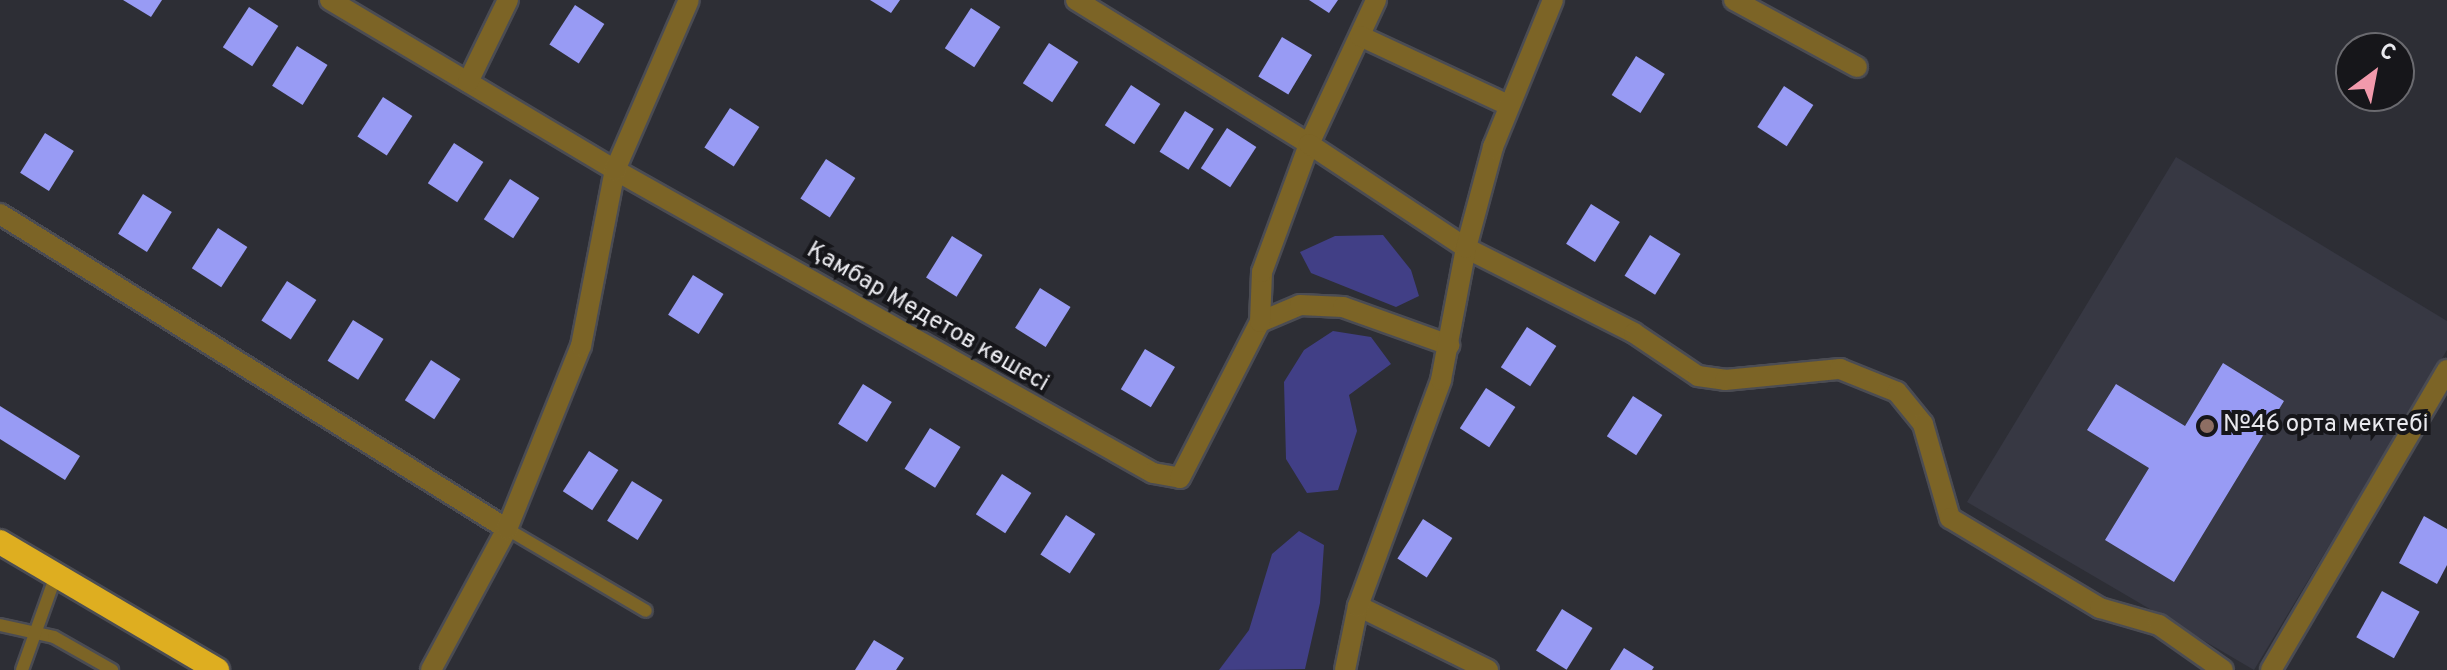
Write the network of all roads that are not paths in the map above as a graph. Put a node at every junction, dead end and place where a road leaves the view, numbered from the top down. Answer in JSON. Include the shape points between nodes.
{"nodes":[{"id":1,"x":330,"y":0,"type":"edge"},
{"id":2,"x":508,"y":0,"type":"edge"},
{"id":3,"x":689,"y":0,"type":"edge"},
{"id":4,"x":1076,"y":0,"type":"edge"},
{"id":5,"x":1376,"y":0,"type":"edge"},
{"id":6,"x":1553,"y":0,"type":"edge"},
{"id":7,"x":1734,"y":0,"type":"edge"},
{"id":8,"x":1360,"y":36,"type":"junction"},
{"id":9,"x":1857,"y":67,"type":"dead end"},
{"id":10,"x":468,"y":82,"type":"junction"},
{"id":11,"x":1508,"y":105,"type":"junction"},
{"id":12,"x":1309,"y":144,"type":"junction"},
{"id":13,"x":615,"y":170,"type":"junction"},
{"id":14,"x":0,"y":214,"type":"edge"},
{"id":15,"x":1466,"y":248,"type":"junction"},
{"id":16,"x":1260,"y":322,"type":"junction"},
{"id":17,"x":1449,"y":345,"type":"junction"},
{"id":18,"x":2447,"y":370,"type":"edge"},
{"id":19,"x":507,"y":529,"type":"junction"},
{"id":20,"x":2,"y":548,"type":"edge"},
{"id":21,"x":56,"y":575,"type":"junction"},
{"id":22,"x":1358,"y":606,"type":"junction"},
{"id":23,"x":646,"y":611,"type":"dead end"},
{"id":24,"x":0,"y":625,"type":"edge"},
{"id":25,"x":32,"y":632,"type":"junction"},
{"id":26,"x":22,"y":670,"type":"edge"},
{"id":27,"x":112,"y":670,"type":"edge"},
{"id":28,"x":217,"y":670,"type":"edge"},
{"id":29,"x":431,"y":670,"type":"edge"},
{"id":30,"x":1345,"y":670,"type":"edge"},
{"id":31,"x":1488,"y":670,"type":"edge"},
{"id":32,"x":2223,"y":670,"type":"edge"},
{"id":33,"x":2271,"y":670,"type":"edge"}],
"edges":[{"from":1,"to":10,"type":"street","name":"Қамбар Медетов көшесі"},
{"from":2,"to":10,"type":"street"},
{"from":3,"to":13,"type":"street"},
{"from":4,"to":12,"type":"street"},
{"from":5,"to":8,"type":"street"},
{"from":6,"to":11,"type":"street"},
{"from":7,"to":9,"type":"street"},
{"from":8,"to":11,"type":"street"},
{"from":8,"to":12,"type":"street"},
{"from":10,"to":13,"type":"street","name":"Қамбар Медетов көшесі"},
{"from":11,"to":15,"type":"street"},
{"from":12,"to":15,"type":"street"},
{"from":12,"to":16,"type":"street","via":[[1262,272]]},
{"from":13,"to":16,"type":"street","name":"Қамбар Медетов көшесі","via":[[1153,473],[1180,478]]},
{"from":13,"to":19,"type":"street","via":[[581,346]]},
{"from":14,"to":19,"type":"street"},
{"from":15,"to":17,"type":"street"},
{"from":15,"to":32,"type":"street","via":[[1634,333],[1698,376],[1725,380],[1840,369],[1897,392],[1923,424],[1950,518],[2100,608],[2159,625]]},
{"from":16,"to":17,"type":"street","via":[[1300,305],[1343,307]]},
{"from":17,"to":22,"type":"street"},
{"from":18,"to":33,"type":"street"},
{"from":19,"to":23,"type":"lane"},
{"from":19,"to":29,"type":"street"},
{"from":20,"to":21,"type":"highway"},
{"from":21,"to":25,"type":"lane"},
{"from":21,"to":28,"type":"highway"},
{"from":22,"to":30,"type":"street"},
{"from":22,"to":31,"type":"street"},
{"from":24,"to":25,"type":"lane"},
{"from":25,"to":26,"type":"lane"},
{"from":25,"to":27,"type":"lane","via":[[54,637]]}]}
